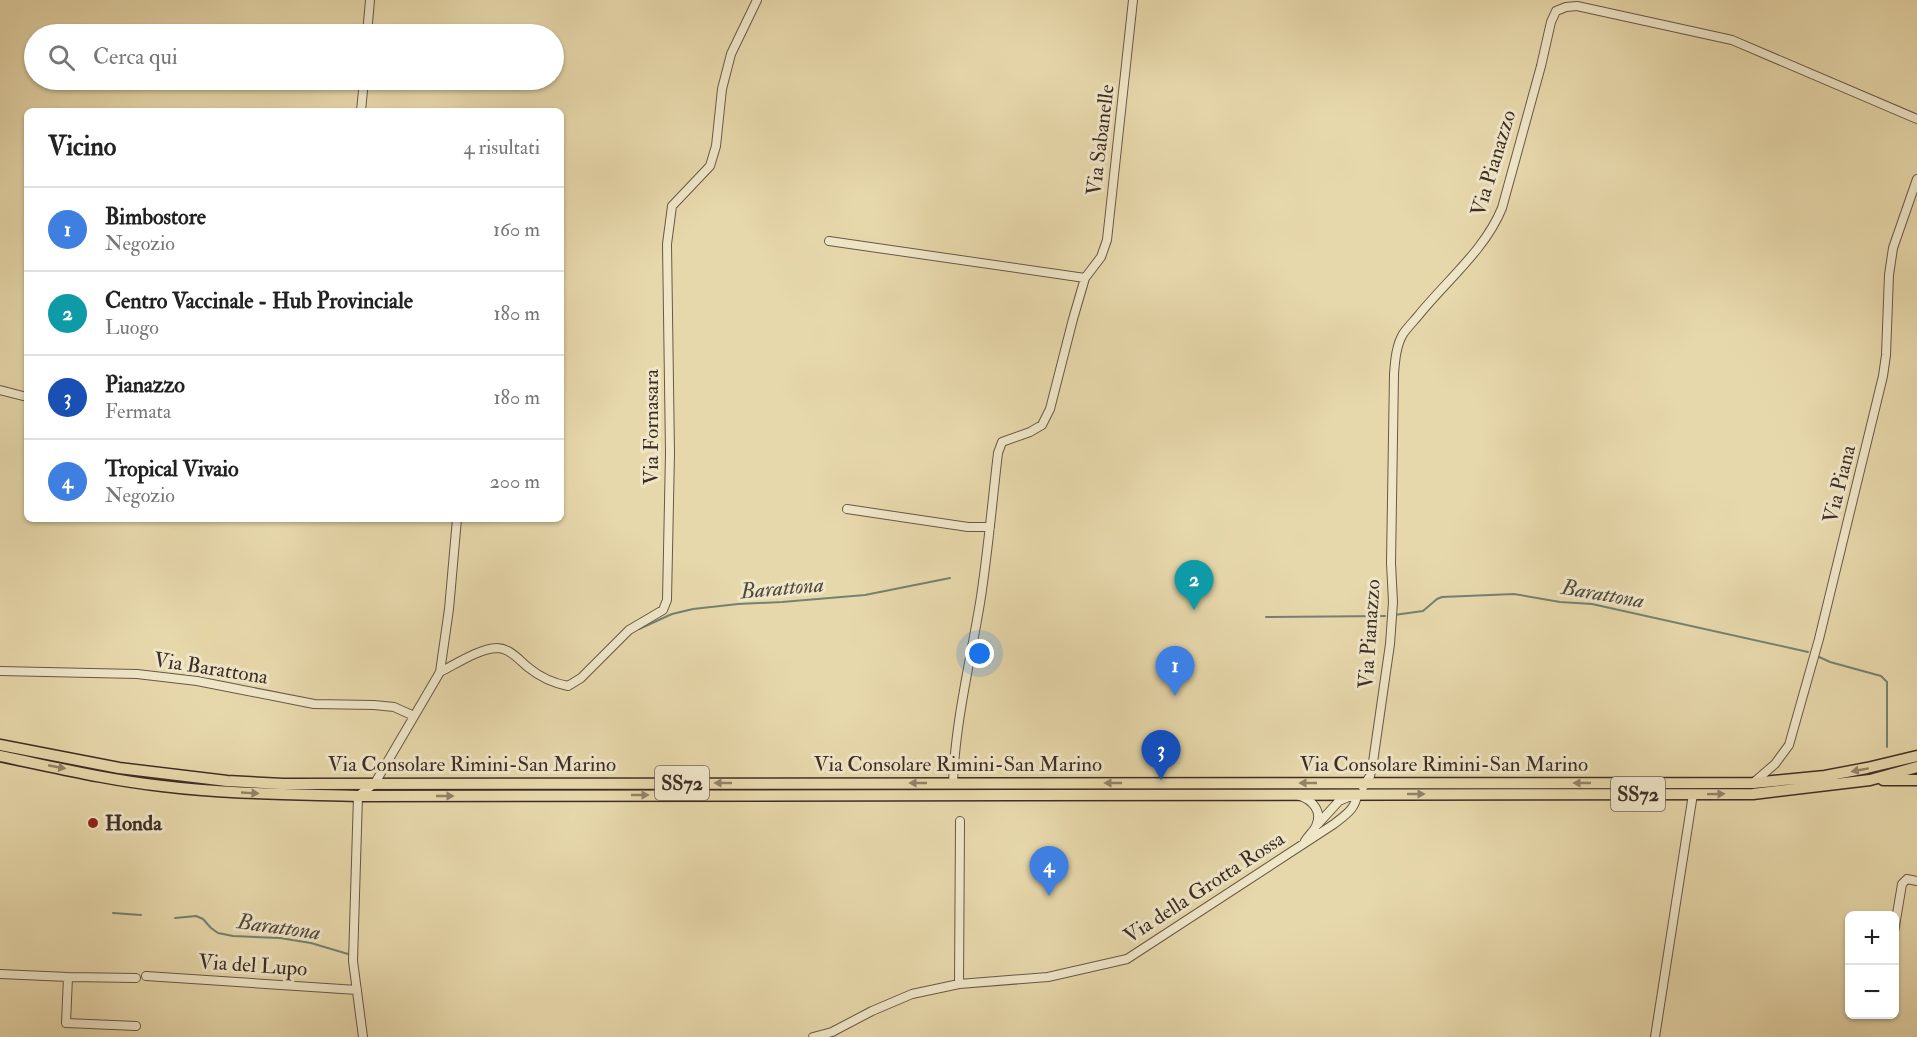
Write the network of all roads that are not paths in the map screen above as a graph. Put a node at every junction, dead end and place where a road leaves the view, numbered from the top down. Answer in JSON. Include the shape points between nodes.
{"nodes":[{"id":1,"x":370,"y":0,"type":"edge"},
{"id":2,"x":757,"y":0,"type":"edge"},
{"id":3,"x":1133,"y":0,"type":"edge"},
{"id":4,"x":368,"y":24,"type":"edge"},
{"id":5,"x":363,"y":90,"type":"edge"},
{"id":6,"x":362,"y":108,"type":"edge"},
{"id":7,"x":1917,"y":119,"type":"edge"},
{"id":8,"x":1917,"y":179,"type":"edge"},
{"id":9,"x":829,"y":241,"type":"dead end"},
{"id":10,"x":1085,"y":278,"type":"junction"},
{"id":11,"x":0,"y":390,"type":"edge"},
{"id":12,"x":24,"y":396,"type":"edge"},
{"id":13,"x":847,"y":509,"type":"dead end"},
{"id":14,"x":457,"y":522,"type":"edge"},
{"id":15,"x":990,"y":527,"type":"junction"},
{"id":16,"x":0,"y":671,"type":"edge"},
{"id":17,"x":440,"y":672,"type":"junction"},
{"id":18,"x":414,"y":716,"type":"junction"},
{"id":19,"x":0,"y":745,"type":"edge"},
{"id":20,"x":0,"y":756,"type":"edge"},
{"id":21,"x":1917,"y":756,"type":"edge"},
{"id":22,"x":1917,"y":767,"type":"edge"},
{"id":23,"x":1870,"y":780,"type":"junction"},
{"id":24,"x":1917,"y":780,"type":"edge"},
{"id":25,"x":375,"y":783,"type":"junction"},
{"id":26,"x":953,"y":783,"type":"junction"},
{"id":27,"x":1366,"y":783,"type":"junction"},
{"id":28,"x":1753,"y":783,"type":"junction"},
{"id":29,"x":1295,"y":794,"type":"junction"},
{"id":30,"x":1357,"y":794,"type":"junction"},
{"id":31,"x":1694,"y":794,"type":"junction"},
{"id":32,"x":358,"y":796,"type":"junction"},
{"id":33,"x":960,"y":820,"type":"dead end"},
{"id":34,"x":1316,"y":826,"type":"junction"},
{"id":35,"x":1303,"y":844,"type":"junction"},
{"id":36,"x":1917,"y":882,"type":"edge"},
{"id":37,"x":1898,"y":911,"type":"edge"},
{"id":38,"x":0,"y":974,"type":"edge"},
{"id":39,"x":147,"y":976,"type":"dead end"},
{"id":40,"x":68,"y":977,"type":"junction"},
{"id":41,"x":136,"y":978,"type":"dead end"},
{"id":42,"x":959,"y":984,"type":"junction"},
{"id":43,"x":357,"y":990,"type":"junction"},
{"id":44,"x":136,"y":1026,"type":"dead end"},
{"id":45,"x":833,"y":1034,"type":"edge"},
{"id":46,"x":363,"y":1037,"type":"edge"},
{"id":47,"x":813,"y":1037,"type":"edge"},
{"id":48,"x":1655,"y":1037,"type":"edge"}],
"edges":[{"from":1,"to":4,"type":"street"},
{"from":2,"to":17,"type":"street","name":"Via Fornasara","via":[[731,54],[722,89],[717,146],[710,166],[672,206],[667,244],[668,600],[663,610],[629,630],[568,686],[553,683],[500,648],[481,651]]},
{"from":3,"to":10,"type":"street","name":"Via Sabanelle","via":[[1107,240],[1101,257]]},
{"from":5,"to":6,"type":"street"},
{"from":7,"to":27,"type":"street","name":"Via Pianazzo","via":[[1732,40],[1577,6],[1556,11],[1496,223],[1403,335],[1397,350],[1390,644]]},
{"from":8,"to":28,"type":"street","name":"Via Piana","via":[[1893,248],[1883,376],[1819,639],[1790,745]]},
{"from":9,"to":10,"type":"street"},
{"from":10,"to":15,"type":"street","name":"Via Sabanelle","via":[[1050,409],[1042,425],[1002,442]]},
{"from":11,"to":12,"type":"street"},
{"from":13,"to":15,"type":"street"},
{"from":14,"to":17,"type":"street"},
{"from":15,"to":26,"type":"street","name":"Via Sabanelle"},
{"from":16,"to":18,"type":"street","name":"Via Barattona","via":[[136,674],[197,681],[314,704],[394,707]]},
{"from":17,"to":18,"type":"street"},
{"from":18,"to":25,"type":"street"},
{"from":19,"to":25,"type":"main road","name":"Via Consolare Rimini-San Marino","number":"SS72","via":[[119,768],[206,779],[283,784]]},
{"from":20,"to":32,"type":"main road","name":"Via Consolare Rimini-San Marino","number":"SS72","one_way":true,"via":[[160,786]]},
{"from":21,"to":28,"type":"main road","name":"Via Consolare Rimini-San Marino","number":"SS72","one_way":true,"via":[[1825,776]]},
{"from":22,"to":23,"type":"main road","name":"Via Consolare Rimini-San Marino","number":"SS72"},
{"from":23,"to":24,"type":"main road"},
{"from":31,"to":23,"type":"main road","name":"Via Consolare Rimini-San Marino","number":"SS72","one_way":true,"via":[[1753,794]]},
{"from":26,"to":25,"type":"main road","name":"Via Consolare Rimini-San Marino","number":"SS72","one_way":true},
{"from":25,"to":32,"type":"street"},
{"from":27,"to":26,"type":"main road","name":"Via Consolare Rimini-San Marino","number":"SS72","one_way":true},
{"from":28,"to":27,"type":"main road","name":"Via Consolare Rimini-San Marino","number":"SS72","one_way":true},
{"from":27,"to":30,"type":"street"},
{"from":29,"to":30,"type":"main road","name":"Via Consolare Rimini-San Marino","number":"SS72"},
{"from":32,"to":29,"type":"main road","name":"Via Consolare Rimini-San Marino","number":"SS72","one_way":true},
{"from":29,"to":34,"type":"street","via":[[1312,802],[1317,810]]},
{"from":30,"to":31,"type":"main road","name":"Via Consolare Rimini-San Marino","number":"SS72","one_way":true},
{"from":30,"to":34,"type":"street","name":"Via della Grotta Rossa","via":[[1339,801]]},
{"from":30,"to":35,"type":"street","name":"Via della Grotta Rossa","via":[[1352,810]]},
{"from":31,"to":48,"type":"street"},
{"from":32,"to":43,"type":"street","via":[[353,937]]},
{"from":33,"to":42,"type":"street"},
{"from":34,"to":35,"type":"street","name":"Via della Grotta Rossa"},
{"from":35,"to":42,"type":"street","name":"Via della Grotta Rossa","via":[[1127,959],[1048,977]]},
{"from":36,"to":37,"type":"street","via":[[1907,879],[1902,884]]},
{"from":38,"to":40,"type":"street"},
{"from":39,"to":43,"type":"street","name":"Via del Lupo"},
{"from":40,"to":41,"type":"street"},
{"from":40,"to":44,"type":"street","via":[[66,1023]]},
{"from":42,"to":45,"type":"street","name":"Via della Grotta Rossa","via":[[912,994]]},
{"from":43,"to":46,"type":"street"},
{"from":45,"to":47,"type":"street","name":"Via della Grotta Rossa"}]}
